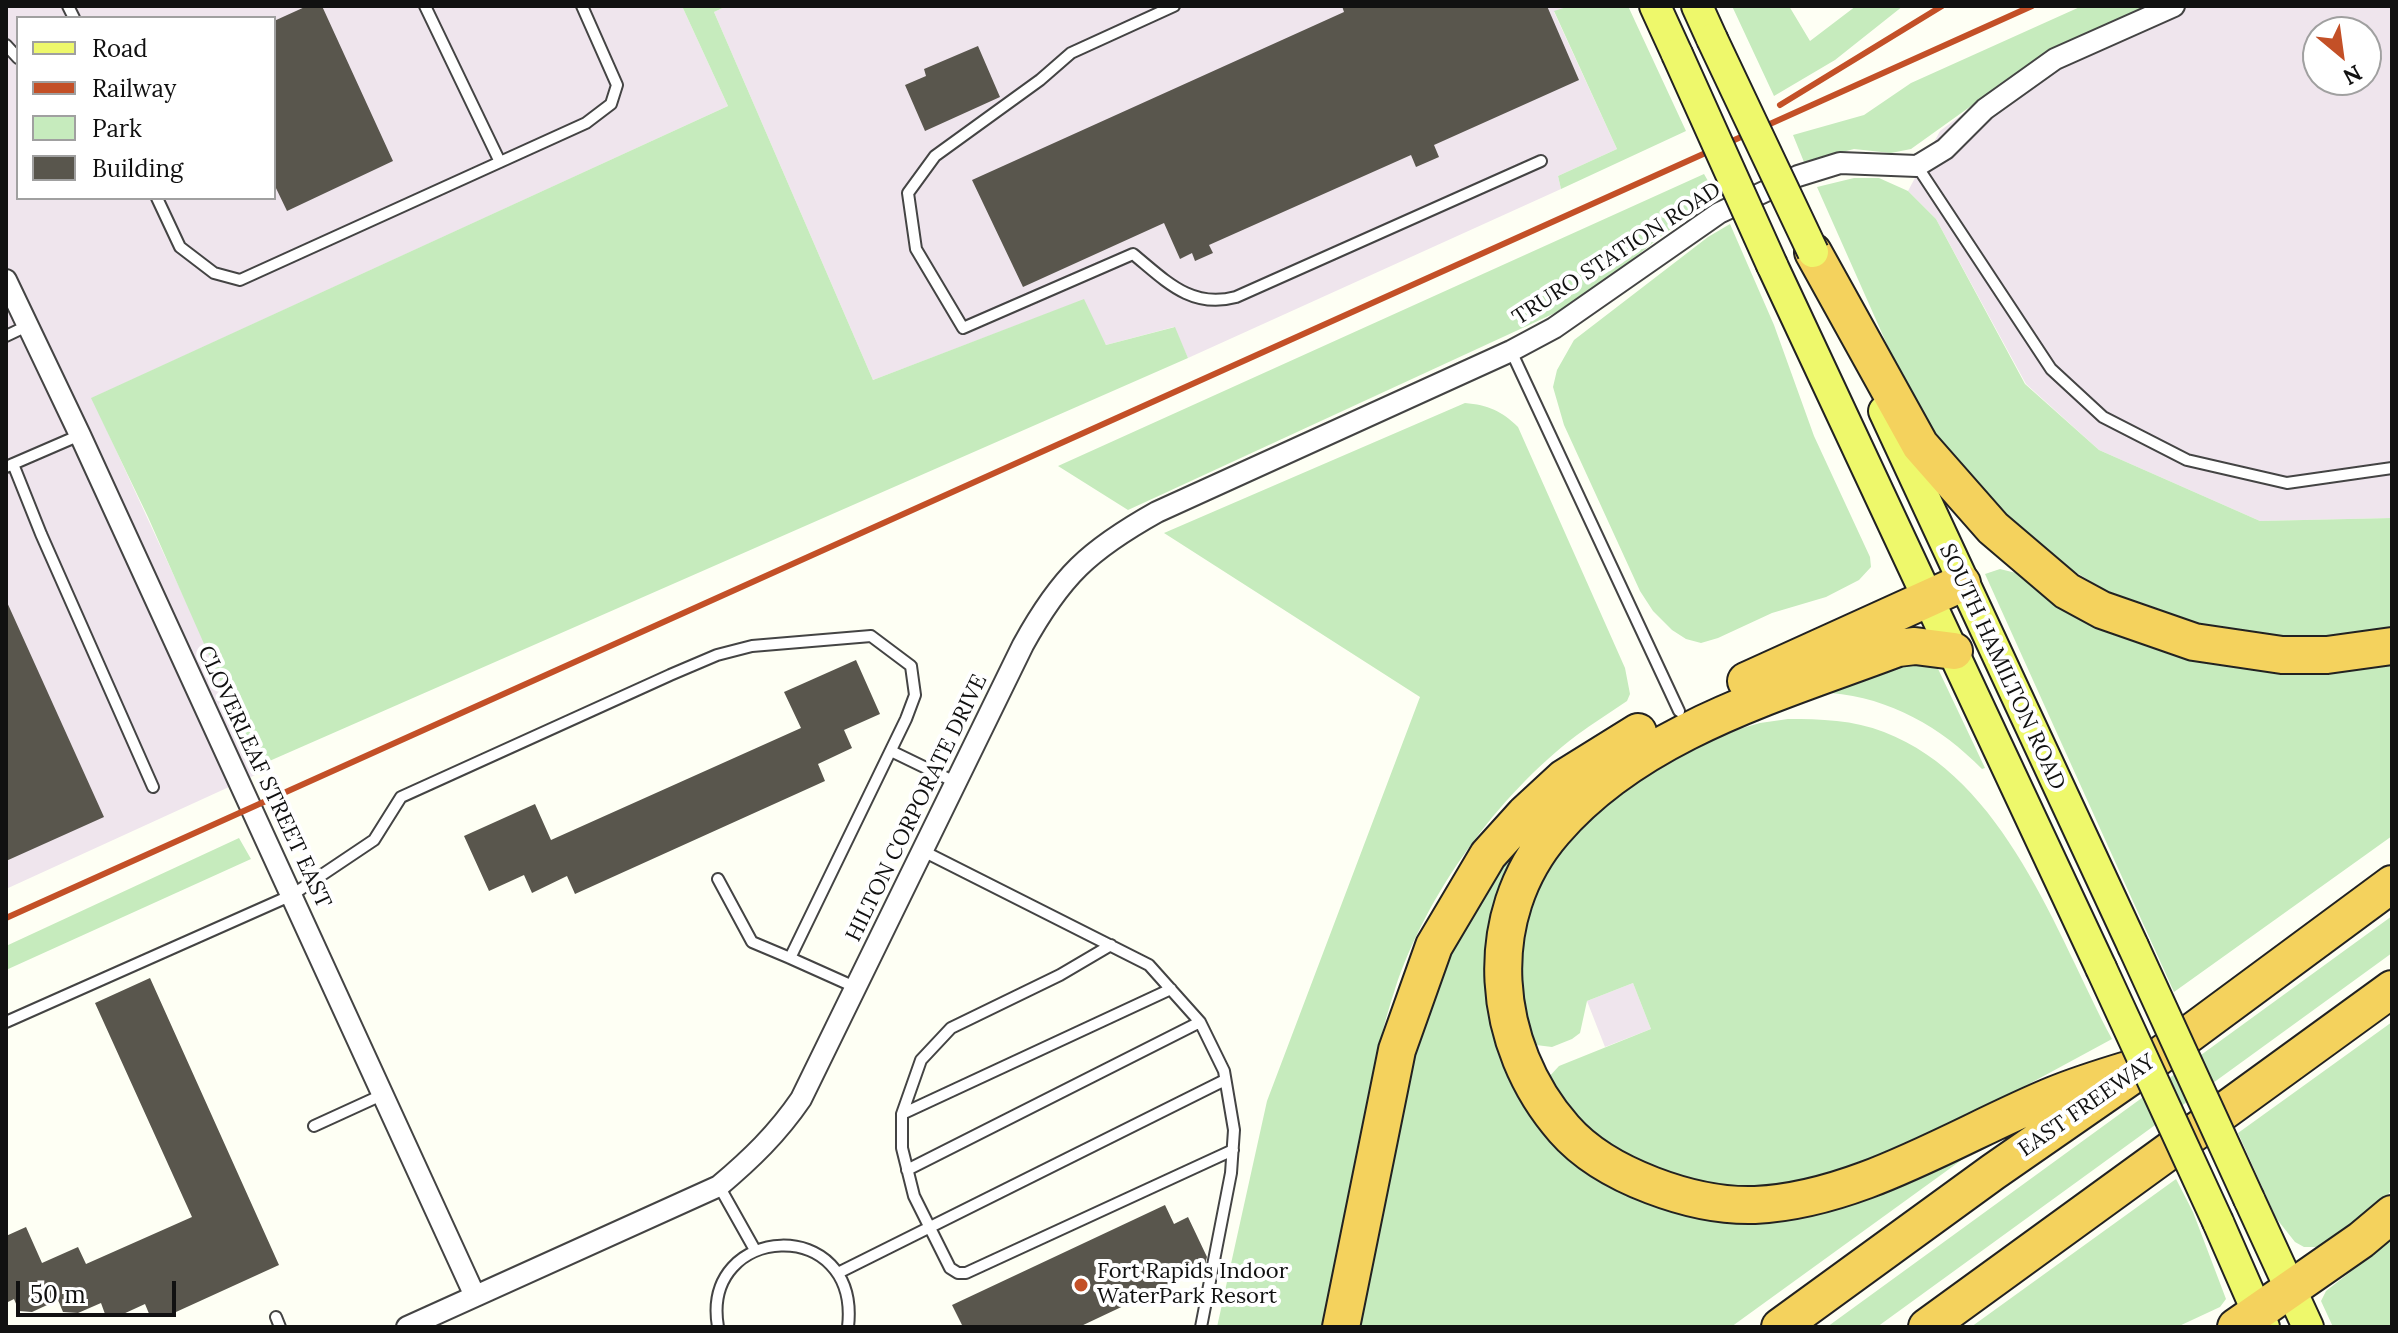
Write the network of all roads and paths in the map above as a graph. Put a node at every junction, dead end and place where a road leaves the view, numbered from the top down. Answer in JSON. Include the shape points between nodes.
{"nodes":[{"id":1,"x":425,"y":6,"type":"edge"},
{"id":2,"x":582,"y":6,"type":"edge"},
{"id":3,"x":1174,"y":6,"type":"edge"},
{"id":4,"x":1655,"y":6,"type":"edge"},
{"id":5,"x":1697,"y":6,"type":"edge"},
{"id":6,"x":2174,"y":6,"type":"edge"},
{"id":7,"x":1541,"y":161,"type":"dead end"},
{"id":8,"x":500,"y":162,"type":"junction"},
{"id":9,"x":1917,"y":166,"type":"junction"},
{"id":10,"x":158,"y":200,"type":"edge"},
{"id":11,"x":1813,"y":252,"type":"junction"},
{"id":12,"x":6,"y":280,"type":"edge"},
{"id":13,"x":27,"y":326,"type":"junction"},
{"id":14,"x":6,"y":336,"type":"edge"},
{"id":15,"x":1511,"y":351,"type":"junction"},
{"id":16,"x":80,"y":435,"type":"junction"},
{"id":17,"x":10,"y":466,"type":"edge"},
{"id":18,"x":2392,"y":468,"type":"edge"},
{"id":19,"x":1962,"y":583,"type":"junction"},
{"id":20,"x":1928,"y":598,"type":"junction"},
{"id":21,"x":2392,"y":646,"type":"edge"},
{"id":22,"x":1954,"y":651,"type":"junction"},
{"id":23,"x":1679,"y":711,"type":"junction"},
{"id":24,"x":891,"y":751,"type":"junction"},
{"id":25,"x":957,"y":783,"type":"junction"},
{"id":26,"x":153,"y":787,"type":"dead end"},
{"id":27,"x":923,"y":851,"type":"junction"},
{"id":28,"x":718,"y":879,"type":"dead end"},
{"id":29,"x":2392,"y":884,"type":"edge"},
{"id":30,"x":292,"y":895,"type":"junction"},
{"id":31,"x":1111,"y":945,"type":"junction"},
{"id":32,"x":790,"y":958,"type":"junction"},
{"id":33,"x":857,"y":988,"type":"junction"},
{"id":34,"x":1171,"y":989,"type":"junction"},
{"id":35,"x":2392,"y":989,"type":"edge"},
{"id":36,"x":6,"y":1022,"type":"edge"},
{"id":37,"x":1200,"y":1022,"type":"junction"},
{"id":38,"x":2150,"y":1063,"type":"junction"},
{"id":39,"x":1225,"y":1080,"type":"junction"},
{"id":40,"x":384,"y":1094,"type":"junction"},
{"id":41,"x":902,"y":1114,"type":"junction"},
{"id":42,"x":314,"y":1126,"type":"dead end"},
{"id":43,"x":1233,"y":1150,"type":"junction"},
{"id":44,"x":907,"y":1170,"type":"junction"},
{"id":45,"x":719,"y":1186,"type":"junction"},
{"id":46,"x":2392,"y":1214,"type":"edge"},
{"id":47,"x":930,"y":1228,"type":"junction"},
{"id":48,"x":755,"y":1250,"type":"junction"},
{"id":49,"x":838,"y":1273,"type":"junction"},
{"id":50,"x":2290,"y":1289,"type":"junction"},
{"id":51,"x":475,"y":1296,"type":"junction"},
{"id":52,"x":2252,"y":1322,"type":"edge"},
{"id":53,"x":1201,"y":1324,"type":"edge"},
{"id":54,"x":407,"y":1327,"type":"edge"},
{"id":55,"x":718,"y":1327,"type":"edge"},
{"id":56,"x":848,"y":1327,"type":"edge"},
{"id":57,"x":1188,"y":1327,"type":"edge"},
{"id":58,"x":1341,"y":1327,"type":"edge"},
{"id":59,"x":1780,"y":1327,"type":"edge"},
{"id":60,"x":1927,"y":1327,"type":"edge"},
{"id":61,"x":2308,"y":1327,"type":"edge"}],
"edges":[{"from":1,"to":8,"type":"lane"},
{"from":2,"to":8,"type":"lane","via":[[617,85],[611,104],[586,123]]},
{"from":3,"to":7,"type":"lane","via":[[1071,53],[935,156],[908,193],[916,249],[963,328],[1133,254],[1182,294],[1220,301],[1236,297]]},
{"from":4,"to":20,"type":"main road","name":"SOUTH HAMILTON ROAD","bridge":true},
{"from":5,"to":11,"type":"main road","name":"SOUTH HAMILTON ROAD","bridge":true},
{"from":6,"to":9,"type":"street","via":[[2055,59]]},
{"from":8,"to":10,"type":"lane","via":[[240,280],[214,273],[180,247]]},
{"from":9,"to":15,"type":"street","name":"TRURO STATION ROAD","via":[[1840,163],[1758,194],[1719,213],[1554,328]]},
{"from":9,"to":18,"type":"lane","via":[[2051,369],[2103,417],[2187,460],[2287,483]]},
{"from":11,"to":19,"type":"main road","name":"SOUTH HAMILTON ROAD"},
{"from":11,"to":21,"type":"highway","via":[[1920,445],[1993,528],[2067,591],[2102,610],[2194,642],[2282,655]]},
{"from":12,"to":13,"type":"street","name":"CLOVERLEAF STREET EAST"},
{"from":13,"to":14,"type":"lane"},
{"from":13,"to":16,"type":"street","name":"CLOVERLEAF STREET EAST"},
{"from":15,"to":23,"type":"lane"},
{"from":15,"to":25,"type":"street","name":"HILTON CORPORATE DRIVE","via":[[1113,536],[1078,566],[1045,606]]},
{"from":16,"to":17,"type":"lane"},
{"from":16,"to":30,"type":"street","name":"CLOVERLEAF STREET EAST"},
{"from":17,"to":26,"type":"lane"},
{"from":19,"to":20,"type":"highway"},
{"from":19,"to":50,"type":"main road","name":"SOUTH HAMILTON ROAD","bridge":true},
{"from":20,"to":22,"type":"main road","name":"SOUTH HAMILTON ROAD"},
{"from":20,"to":23,"type":"highway"},
{"from":22,"to":38,"type":"highway","via":[[1898,648],[1730,712],[1629,764],[1580,803],[1527,866],[1512,907],[1503,947],[1503,996],[1514,1046],[1565,1130],[1607,1164],[1651,1187],[1754,1205],[1852,1185],[2054,1095]]},
{"from":22,"to":52,"type":"main road","name":"SOUTH HAMILTON ROAD","bridge":true,"via":[[2218,1222]]},
{"from":23,"to":58,"type":"highway","via":[[1564,778],[1525,814],[1488,855],[1434,946],[1397,1050]]},
{"from":24,"to":25,"type":"lane"},
{"from":24,"to":30,"type":"lane","via":[[915,695],[911,666],[871,636],[752,646],[670,675],[401,797],[374,840]]},
{"from":24,"to":32,"type":"lane"},
{"from":25,"to":27,"type":"street","name":"HILTON CORPORATE DRIVE"},
{"from":27,"to":31,"type":"lane"},
{"from":27,"to":33,"type":"street","name":"HILTON CORPORATE DRIVE"},
{"from":28,"to":32,"type":"lane","via":[[752,942]]},
{"from":29,"to":38,"type":"highway","name":"EAST FREEWAY"},
{"from":30,"to":36,"type":"lane"},
{"from":30,"to":40,"type":"street","name":"CLOVERLEAF STREET EAST"},
{"from":31,"to":34,"type":"lane","via":[[1149,965]]},
{"from":31,"to":41,"type":"lane","via":[[951,1028],[921,1060]]},
{"from":32,"to":33,"type":"lane"},
{"from":33,"to":45,"type":"street","name":"HILTON CORPORATE DRIVE","via":[[801,1099],[757,1154]]},
{"from":34,"to":37,"type":"lane"},
{"from":34,"to":41,"type":"lane"},
{"from":35,"to":60,"type":"highway"},
{"from":37,"to":39,"type":"lane"},
{"from":37,"to":44,"type":"lane"},
{"from":38,"to":59,"type":"highway","name":"EAST FREEWAY"},
{"from":39,"to":43,"type":"lane"},
{"from":39,"to":47,"type":"lane"},
{"from":40,"to":42,"type":"lane"},
{"from":40,"to":51,"type":"street","name":"CLOVERLEAF STREET EAST"},
{"from":41,"to":44,"type":"lane"},
{"from":43,"to":47,"type":"lane","via":[[966,1273],[950,1268]]},
{"from":43,"to":53,"type":"lane"},
{"from":44,"to":47,"type":"lane"},
{"from":45,"to":48,"type":"lane"},
{"from":45,"to":51,"type":"street","name":"HILTON CORPORATE DRIVE"},
{"from":46,"to":50,"type":"highway"},
{"from":47,"to":49,"type":"lane"},
{"from":48,"to":49,"type":"lane","via":[[773,1245],[810,1250]]},
{"from":48,"to":55,"type":"lane","via":[[726,1276],[718,1294]]},
{"from":49,"to":56,"type":"lane","via":[[847,1290]]},
{"from":50,"to":52,"type":"highway"},
{"from":50,"to":61,"type":"main road","name":"SOUTH HAMILTON ROAD"},
{"from":51,"to":54,"type":"street","name":"HILTON CORPORATE DRIVE"},
{"from":53,"to":57,"type":"lane"}]}
